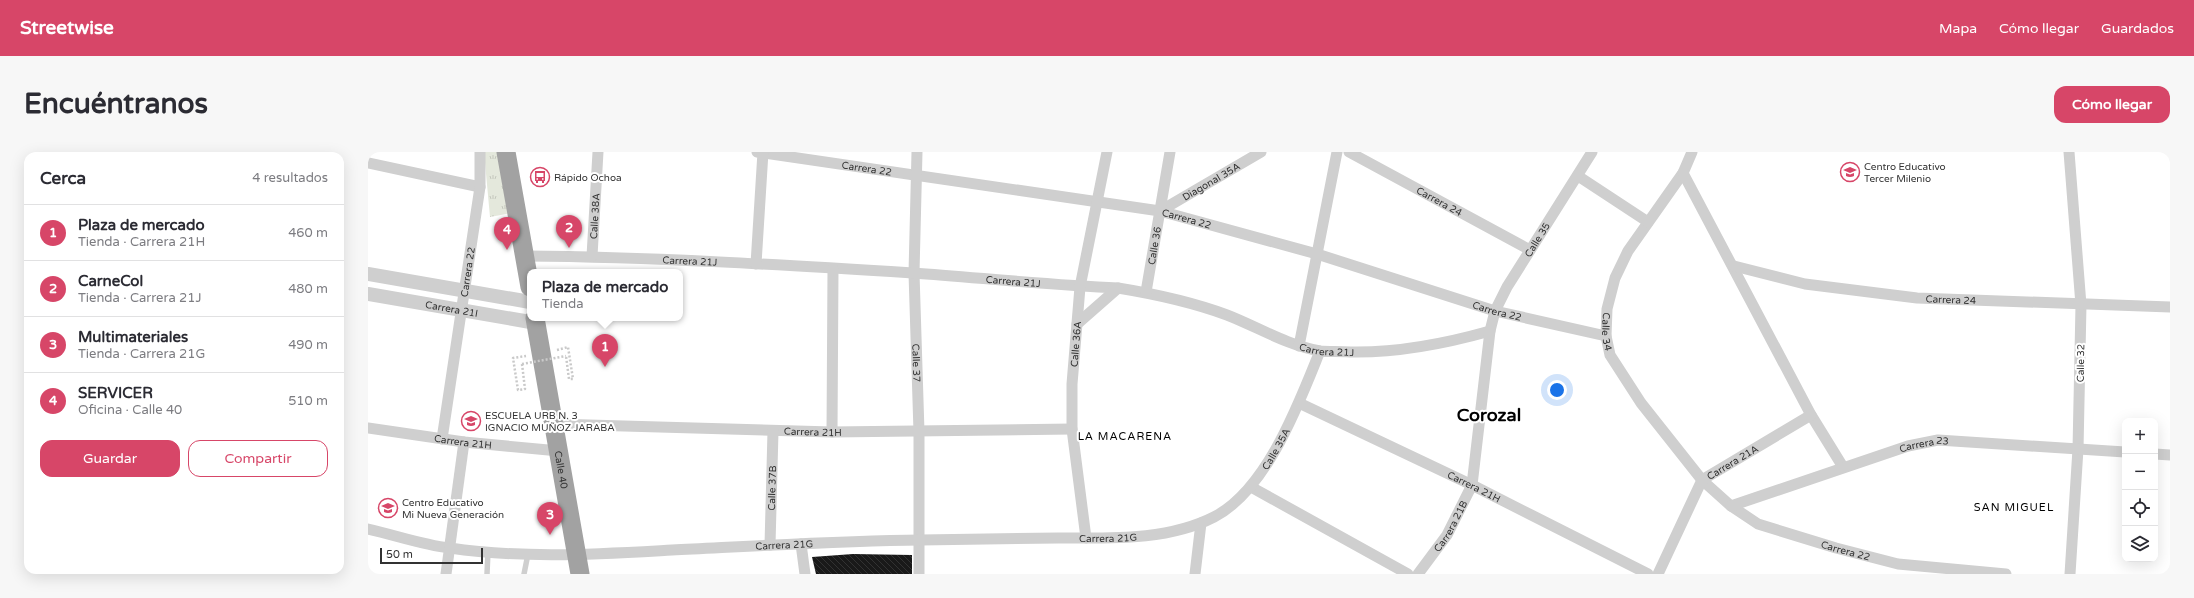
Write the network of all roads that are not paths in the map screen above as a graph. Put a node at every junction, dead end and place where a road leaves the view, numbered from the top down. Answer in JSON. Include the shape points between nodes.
{"nodes":[{"id":1,"x":480,"y":152,"type":"edge"},
{"id":2,"x":506,"y":152,"type":"edge"},
{"id":3,"x":598,"y":152,"type":"edge"},
{"id":4,"x":761,"y":152,"type":"edge"},
{"id":5,"x":917,"y":152,"type":"edge"},
{"id":6,"x":1107,"y":152,"type":"edge"},
{"id":7,"x":1170,"y":152,"type":"edge"},
{"id":8,"x":1261,"y":152,"type":"edge"},
{"id":9,"x":1337,"y":152,"type":"edge"},
{"id":10,"x":1349,"y":152,"type":"edge"},
{"id":11,"x":1592,"y":152,"type":"edge"},
{"id":12,"x":1692,"y":152,"type":"edge"},
{"id":13,"x":2069,"y":152,"type":"edge"},
{"id":14,"x":368,"y":163,"type":"edge"},
{"id":15,"x":1683,"y":173,"type":"junction"},
{"id":16,"x":916,"y":176,"type":"junction"},
{"id":17,"x":1578,"y":176,"type":"junction"},
{"id":18,"x":480,"y":187,"type":"junction"},
{"id":19,"x":1095,"y":203,"type":"junction"},
{"id":20,"x":1160,"y":211,"type":"junction"},
{"id":21,"x":1648,"y":222,"type":"junction"},
{"id":22,"x":1530,"y":250,"type":"junction"},
{"id":23,"x":1317,"y":254,"type":"junction"},
{"id":24,"x":525,"y":256,"type":"junction"},
{"id":25,"x":592,"y":256,"type":"junction"},
{"id":26,"x":756,"y":264,"type":"junction"},
{"id":27,"x":1734,"y":266,"type":"junction"},
{"id":28,"x":527,"y":269,"type":"edge"},
{"id":29,"x":833,"y":269,"type":"junction"},
{"id":30,"x":914,"y":273,"type":"junction"},
{"id":31,"x":368,"y":274,"type":"edge"},
{"id":32,"x":1080,"y":287,"type":"junction"},
{"id":33,"x":1118,"y":288,"type":"junction"},
{"id":34,"x":464,"y":292,"type":"junction"},
{"id":35,"x":1146,"y":292,"type":"junction"},
{"id":36,"x":368,"y":294,"type":"edge"},
{"id":37,"x":527,"y":302,"type":"edge"},
{"id":38,"x":2081,"y":305,"type":"junction"},
{"id":39,"x":2170,"y":307,"type":"edge"},
{"id":40,"x":462,"y":310,"type":"junction"},
{"id":41,"x":1495,"y":311,"type":"junction"},
{"id":42,"x":527,"y":319,"type":"edge"},
{"id":43,"x":536,"y":321,"type":"edge"},
{"id":44,"x":1077,"y":324,"type":"junction"},
{"id":45,"x":1490,"y":331,"type":"junction"},
{"id":46,"x":1606,"y":336,"type":"junction"},
{"id":47,"x":1299,"y":346,"type":"junction"},
{"id":48,"x":1320,"y":351,"type":"junction"},
{"id":49,"x":1299,"y":403,"type":"junction"},
{"id":50,"x":1811,"y":415,"type":"junction"},
{"id":51,"x":554,"y":424,"type":"junction"},
{"id":52,"x":368,"y":428,"type":"edge"},
{"id":53,"x":1072,"y":429,"type":"junction"},
{"id":54,"x":772,"y":431,"type":"junction"},
{"id":55,"x":832,"y":432,"type":"junction"},
{"id":56,"x":919,"y":432,"type":"junction"},
{"id":57,"x":442,"y":439,"type":"junction"},
{"id":58,"x":464,"y":442,"type":"junction"},
{"id":59,"x":2078,"y":449,"type":"junction"},
{"id":60,"x":559,"y":451,"type":"junction"},
{"id":61,"x":2122,"y":452,"type":"edge"},
{"id":62,"x":2158,"y":454,"type":"edge"},
{"id":63,"x":2170,"y":454,"type":"edge"},
{"id":64,"x":1843,"y":467,"type":"junction"},
{"id":65,"x":1702,"y":480,"type":"junction"},
{"id":66,"x":1472,"y":485,"type":"junction"},
{"id":67,"x":1251,"y":487,"type":"junction"},
{"id":68,"x":1731,"y":506,"type":"junction"},
{"id":69,"x":1201,"y":523,"type":"junction"},
{"id":70,"x":368,"y":529,"type":"edge"},
{"id":71,"x":1086,"y":538,"type":"junction"},
{"id":72,"x":918,"y":540,"type":"junction"},
{"id":73,"x":801,"y":544,"type":"junction"},
{"id":74,"x":770,"y":545,"type":"junction"},
{"id":75,"x":450,"y":548,"type":"junction"},
{"id":76,"x":488,"y":551,"type":"junction"},
{"id":77,"x":528,"y":554,"type":"junction"},
{"id":78,"x":577,"y":555,"type":"junction"},
{"id":79,"x":1196,"y":569,"type":"edge"},
{"id":80,"x":446,"y":574,"type":"edge"},
{"id":81,"x":487,"y":574,"type":"edge"},
{"id":82,"x":524,"y":574,"type":"edge"},
{"id":83,"x":580,"y":574,"type":"edge"},
{"id":84,"x":805,"y":574,"type":"edge"},
{"id":85,"x":919,"y":574,"type":"edge"},
{"id":86,"x":1203,"y":574,"type":"edge"},
{"id":87,"x":1408,"y":574,"type":"edge"},
{"id":88,"x":1418,"y":574,"type":"edge"},
{"id":89,"x":1648,"y":574,"type":"edge"},
{"id":90,"x":1658,"y":574,"type":"edge"},
{"id":91,"x":2006,"y":574,"type":"edge"},
{"id":92,"x":2070,"y":574,"type":"edge"}],
"edges":[{"from":1,"to":18,"type":"street","name":"Carrera 22"},
{"from":2,"to":24,"type":"highway"},
{"from":3,"to":25,"type":"street","name":"Calle 38A"},
{"from":4,"to":16,"type":"street","name":"Carrera 22"},
{"from":4,"to":26,"type":"street"},
{"from":5,"to":16,"type":"street","name":"Calle 37"},
{"from":6,"to":19,"type":"street","name":"Calle 36A"},
{"from":7,"to":20,"type":"street","name":"Calle 36"},
{"from":8,"to":20,"type":"street","name":"Diagonal 35A"},
{"from":9,"to":23,"type":"street"},
{"from":10,"to":22,"type":"street","name":"Carrera 24"},
{"from":11,"to":17,"type":"street","name":"Calle 35"},
{"from":12,"to":15,"type":"street","name":"Calle 34"},
{"from":13,"to":38,"type":"street","name":"Calle 32"},
{"from":14,"to":18,"type":"street"},
{"from":15,"to":21,"type":"street","name":"Calle 34"},
{"from":15,"to":27,"type":"street"},
{"from":16,"to":19,"type":"street","name":"Carrera 22"},
{"from":16,"to":30,"type":"street","name":"Calle 37"},
{"from":17,"to":21,"type":"street"},
{"from":17,"to":22,"type":"street","name":"Calle 35"},
{"from":18,"to":34,"type":"street","name":"Carrera 22"},
{"from":19,"to":20,"type":"street","name":"Carrera 22"},
{"from":19,"to":32,"type":"street","name":"Calle 36A"},
{"from":20,"to":23,"type":"street","name":"Carrera 22"},
{"from":20,"to":35,"type":"street","name":"Calle 36"},
{"from":21,"to":46,"type":"street","name":"Calle 34","via":[[1628,251],[1615,278],[1607,309]]},
{"from":22,"to":41,"type":"street","name":"Calle 35"},
{"from":23,"to":41,"type":"street","name":"Carrera 22"},
{"from":23,"to":47,"type":"street"},
{"from":24,"to":25,"type":"street","name":"Carrera 21J"},
{"from":24,"to":28,"type":"highway"},
{"from":25,"to":26,"type":"street","name":"Carrera 21J"},
{"from":26,"to":29,"type":"street","name":"Carrera 21J"},
{"from":27,"to":38,"type":"street","name":"Carrera 24","via":[[1805,284],[1848,291],[1917,298]]},
{"from":27,"to":50,"type":"street"},
{"from":29,"to":30,"type":"street","name":"Carrera 21J"},
{"from":29,"to":55,"type":"street"},
{"from":30,"to":32,"type":"street","name":"Carrera 21J"},
{"from":30,"to":56,"type":"street","name":"Calle 37"},
{"from":31,"to":34,"type":"street","name":"Carrera 21I"},
{"from":32,"to":33,"type":"street","name":"Carrera 21J"},
{"from":32,"to":44,"type":"street","name":"Calle 36A"},
{"from":33,"to":35,"type":"street","name":"Carrera 21J"},
{"from":33,"to":44,"type":"street"},
{"from":34,"to":37,"type":"street","name":"Carrera 21I"},
{"from":34,"to":40,"type":"street","name":"Carrera 22"},
{"from":35,"to":47,"type":"street","name":"Carrera 21J","via":[[1228,315]]},
{"from":36,"to":40,"type":"street","name":"Carrera 21I"},
{"from":38,"to":39,"type":"street","name":"Carrera 24"},
{"from":38,"to":59,"type":"street","name":"Calle 32"},
{"from":40,"to":42,"type":"street","name":"Carrera 21I"},
{"from":40,"to":57,"type":"street","name":"Carrera 22"},
{"from":41,"to":45,"type":"street","name":"Calle 35"},
{"from":41,"to":46,"type":"street","name":"Carrera 22"},
{"from":43,"to":51,"type":"highway","name":"Calle 40"},
{"from":44,"to":53,"type":"street","name":"Calle 36A","via":[[1072,384]]},
{"from":45,"to":48,"type":"street","name":"Carrera 21J","via":[[1450,342],[1409,349],[1377,352]]},
{"from":45,"to":66,"type":"street","name":"Carrera 21B"},
{"from":46,"to":65,"type":"street","name":"Calle 34","via":[[1610,355],[1623,377]]},
{"from":47,"to":48,"type":"street","name":"Carrera 21J"},
{"from":48,"to":49,"type":"street","name":"Calle 35A"},
{"from":49,"to":66,"type":"street","name":"Carrera 21H"},
{"from":49,"to":67,"type":"street","name":"Calle 35A","via":[[1277,446]]},
{"from":50,"to":64,"type":"street"},
{"from":50,"to":65,"type":"street","name":"Carrera 21A"},
{"from":51,"to":54,"type":"street","name":"Carrera 21H"},
{"from":51,"to":60,"type":"highway","name":"Calle 40"},
{"from":52,"to":57,"type":"street","name":"Carrera 21H"},
{"from":53,"to":56,"type":"street","name":"Carrera 21H"},
{"from":53,"to":71,"type":"street","name":"Calle 36A"},
{"from":54,"to":55,"type":"street","name":"Carrera 21H"},
{"from":54,"to":74,"type":"street","name":"Calle 37B"},
{"from":55,"to":56,"type":"street","name":"Carrera 21H"},
{"from":56,"to":72,"type":"street","name":"Calle 37"},
{"from":57,"to":58,"type":"street","name":"Carrera 21H"},
{"from":58,"to":60,"type":"street","name":"Carrera 21H"},
{"from":58,"to":75,"type":"street"},
{"from":59,"to":61,"type":"street","name":"Carrera 23"},
{"from":59,"to":64,"type":"street","name":"Carrera 23","via":[[1938,440],[1908,446]]},
{"from":59,"to":92,"type":"street","name":"Calle 32"},
{"from":60,"to":78,"type":"highway","name":"Calle 40"},
{"from":62,"to":63,"type":"street"},
{"from":64,"to":68,"type":"street","name":"Carrera 23"},
{"from":65,"to":68,"type":"street","name":"Carrera 22"},
{"from":65,"to":90,"type":"street","name":"Carrera 21A"},
{"from":66,"to":88,"type":"street","name":"Carrera 21B","via":[[1446,534]]},
{"from":66,"to":89,"type":"street","name":"Carrera 21H"},
{"from":67,"to":69,"type":"street","name":"Calle 35A","via":[[1227,508]]},
{"from":67,"to":87,"type":"street"},
{"from":68,"to":91,"type":"street","name":"Carrera 22","via":[[1758,524],[1898,564]]},
{"from":69,"to":71,"type":"street","name":"Carrera 21G","via":[[1168,532]]},
{"from":69,"to":79,"type":"street"},
{"from":70,"to":75,"type":"street","name":"Carrera 21G"},
{"from":71,"to":72,"type":"street","name":"Carrera 21G"},
{"from":72,"to":73,"type":"street","name":"Carrera 21G"},
{"from":72,"to":85,"type":"street","name":"Calle 37"},
{"from":73,"to":74,"type":"street","name":"Carrera 21G"},
{"from":73,"to":84,"type":"street"},
{"from":74,"to":78,"type":"street","name":"Carrera 21G"},
{"from":75,"to":76,"type":"street","name":"Carrera 21G"},
{"from":75,"to":80,"type":"street"},
{"from":76,"to":77,"type":"street","name":"Carrera 21G"},
{"from":76,"to":81,"type":"lane"},
{"from":77,"to":78,"type":"street","name":"Carrera 21G"},
{"from":77,"to":82,"type":"lane"},
{"from":78,"to":83,"type":"highway","name":"Calle 40"},
{"from":79,"to":86,"type":"street"}]}
